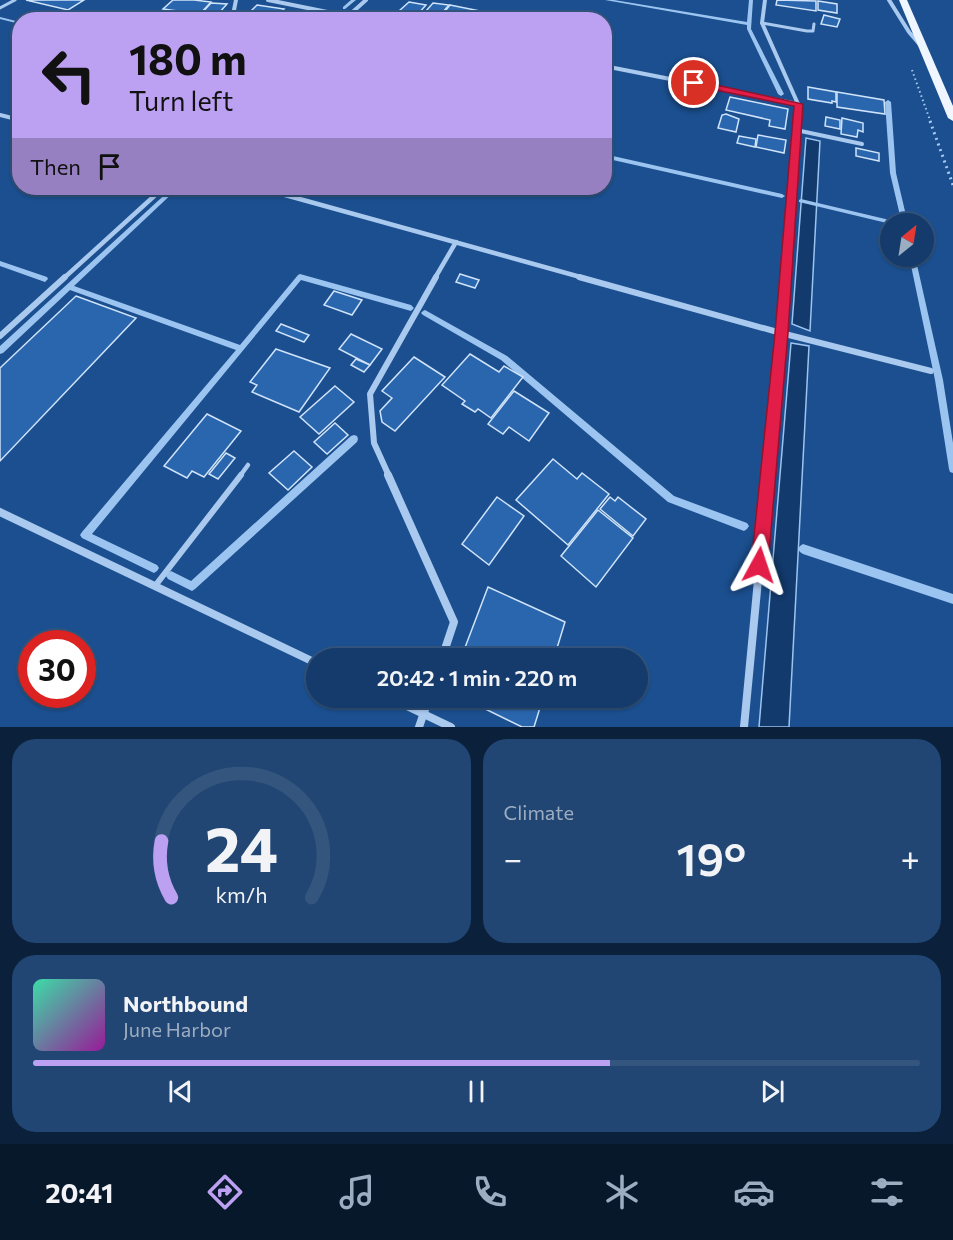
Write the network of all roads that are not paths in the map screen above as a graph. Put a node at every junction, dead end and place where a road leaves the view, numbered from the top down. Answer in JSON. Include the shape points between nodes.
{"nodes":[{"id":1,"x":15,"y":0,"type":"edge"},
{"id":2,"x":268,"y":0,"type":"edge"},
{"id":3,"x":366,"y":0,"type":"edge"},
{"id":4,"x":765,"y":0,"type":"edge"},
{"id":5,"x":889,"y":0,"type":"edge"},
{"id":6,"x":903,"y":0,"type":"edge"},
{"id":7,"x":0,"y":8,"type":"edge"},
{"id":8,"x":321,"y":12,"type":"edge"},
{"id":9,"x":353,"y":12,"type":"edge"},
{"id":10,"x":762,"y":23,"type":"junction"},
{"id":11,"x":814,"y":24,"type":"dead end"},
{"id":12,"x":923,"y":49,"type":"junction"},
{"id":13,"x":612,"y":68,"type":"edge"},
{"id":14,"x":798,"y":104,"type":"junction"},
{"id":15,"x":953,"y":118,"type":"edge"},
{"id":16,"x":796,"y":130,"type":"junction"},
{"id":17,"x":862,"y":144,"type":"dead end"},
{"id":18,"x":155,"y":195,"type":"edge"},
{"id":19,"x":285,"y":195,"type":"edge"},
{"id":20,"x":456,"y":242,"type":"junction"},
{"id":21,"x":781,"y":333,"type":"junction"},
{"id":22,"x":0,"y":336,"type":"edge"},
{"id":23,"x":931,"y":371,"type":"dead end"},
{"id":24,"x":248,"y":465,"type":"dead end"},
{"id":25,"x":0,"y":512,"type":"edge"},
{"id":26,"x":155,"y":586,"type":"junction"},
{"id":27,"x":445,"y":648,"type":"edge"},
{"id":28,"x":306,"y":658,"type":"edge"},
{"id":29,"x":411,"y":708,"type":"edge"},
{"id":30,"x":426,"y":708,"type":"edge"},
{"id":31,"x":424,"y":714,"type":"junction"},
{"id":32,"x":419,"y":727,"type":"edge"},
{"id":33,"x":451,"y":727,"type":"edge"},
{"id":34,"x":744,"y":727,"type":"edge"}],
"edges":[{"from":1,"to":7,"type":"lane"},
{"from":2,"to":8,"type":"street"},
{"from":3,"to":9,"type":"street"},
{"from":4,"to":10,"type":"street"},
{"from":5,"to":12,"type":"street"},
{"from":6,"to":12,"type":"main road"},
{"from":10,"to":11,"type":"lane","via":[[807,31],[813,31]]},
{"from":10,"to":14,"type":"street"},
{"from":12,"to":15,"type":"main road"},
{"from":13,"to":14,"type":"street"},
{"from":14,"to":16,"type":"street"},
{"from":16,"to":17,"type":"lane"},
{"from":16,"to":21,"type":"street"},
{"from":18,"to":22,"type":"street"},
{"from":19,"to":20,"type":"street"},
{"from":20,"to":21,"type":"street"},
{"from":20,"to":27,"type":"street","via":[[370,394],[374,443],[454,622]]},
{"from":21,"to":23,"type":"street"},
{"from":21,"to":34,"type":"street"},
{"from":24,"to":26,"type":"lane"},
{"from":25,"to":26,"type":"street"},
{"from":26,"to":28,"type":"street"},
{"from":29,"to":31,"type":"street"},
{"from":30,"to":31,"type":"street"},
{"from":31,"to":32,"type":"street"},
{"from":31,"to":33,"type":"street"}]}
